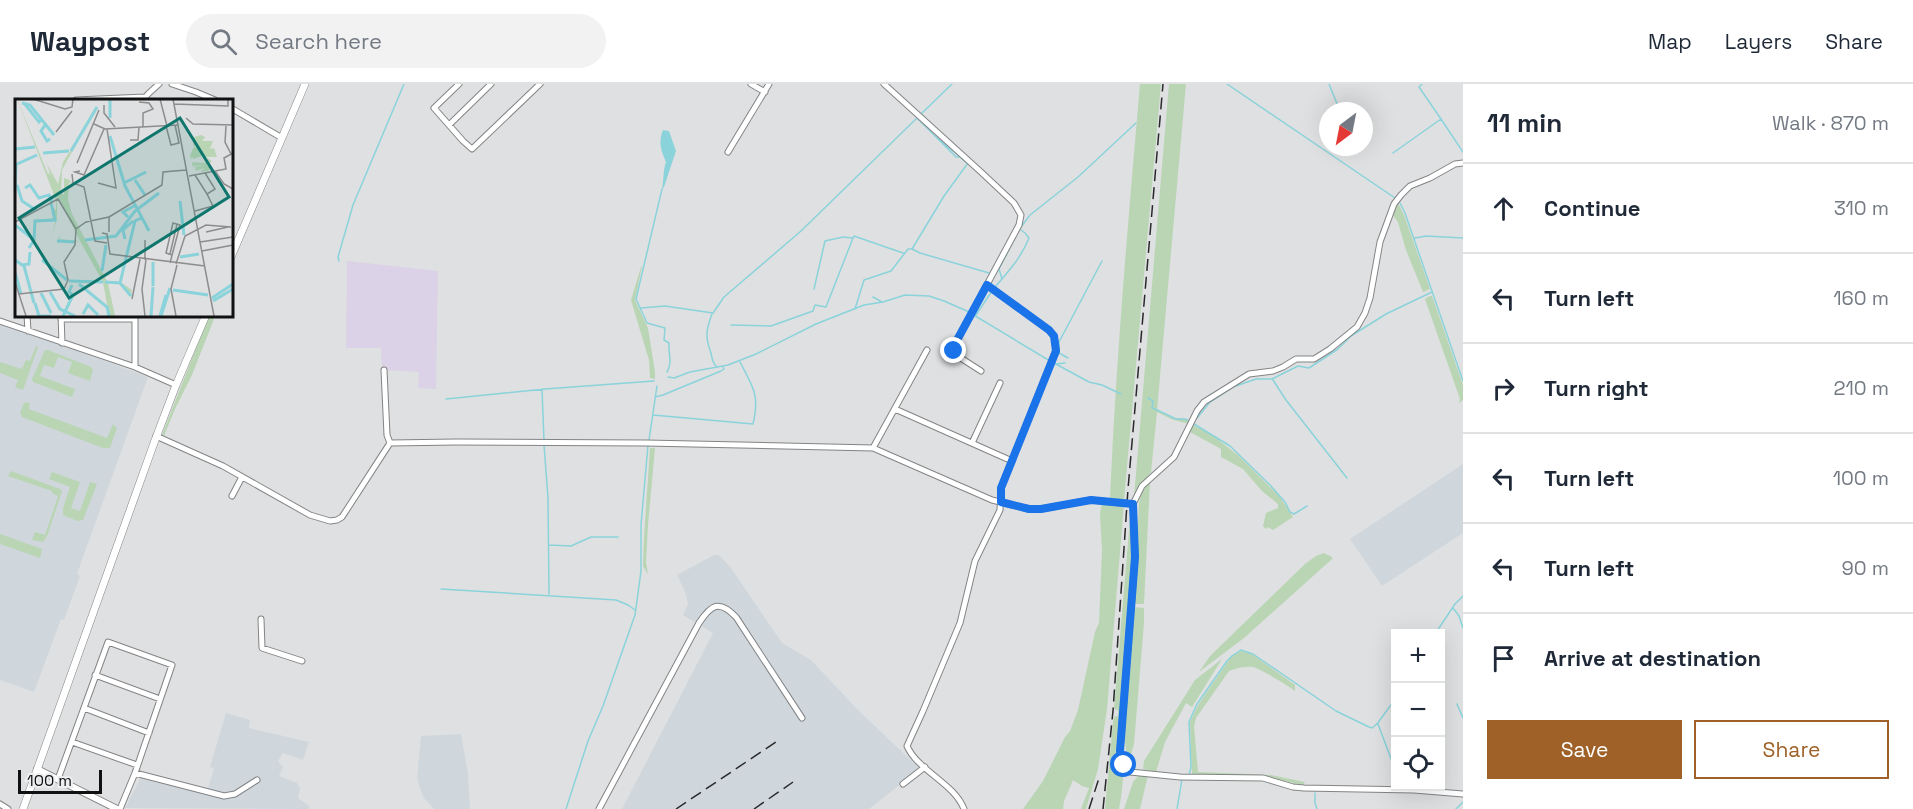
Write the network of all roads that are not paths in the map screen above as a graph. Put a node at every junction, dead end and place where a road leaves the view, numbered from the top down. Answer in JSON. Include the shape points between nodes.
{"nodes":[{"id":1,"x":159,"y":84,"type":"edge"},
{"id":2,"x":172,"y":84,"type":"edge"},
{"id":3,"x":305,"y":84,"type":"edge"},
{"id":4,"x":459,"y":84,"type":"edge"},
{"id":5,"x":491,"y":84,"type":"edge"},
{"id":6,"x":540,"y":84,"type":"edge"},
{"id":7,"x":751,"y":84,"type":"edge"},
{"id":8,"x":769,"y":84,"type":"edge"},
{"id":9,"x":884,"y":84,"type":"edge"},
{"id":10,"x":765,"y":92,"type":"junction"},
{"id":11,"x":144,"y":99,"type":"edge"},
{"id":12,"x":213,"y":99,"type":"edge"},
{"id":13,"x":232,"y":109,"type":"edge"},
{"id":14,"x":449,"y":125,"type":"junction"},
{"id":15,"x":282,"y":138,"type":"junction"},
{"id":16,"x":728,"y":152,"type":"dead end"},
{"id":17,"x":1463,"y":163,"type":"edge"},
{"id":18,"x":232,"y":255,"type":"edge"},
{"id":19,"x":987,"y":285,"type":"junction"},
{"id":20,"x":27,"y":316,"type":"edge"},
{"id":21,"x":206,"y":316,"type":"edge"},
{"id":22,"x":61,"y":317,"type":"edge"},
{"id":23,"x":135,"y":317,"type":"edge"},
{"id":24,"x":0,"y":321,"type":"edge"},
{"id":25,"x":28,"y":331,"type":"junction"},
{"id":26,"x":62,"y":343,"type":"junction"},
{"id":27,"x":927,"y":350,"type":"dead end"},
{"id":28,"x":135,"y":367,"type":"junction"},
{"id":29,"x":384,"y":370,"type":"dead end"},
{"id":30,"x":981,"y":371,"type":"dead end"},
{"id":31,"x":1000,"y":382,"type":"dead end"},
{"id":32,"x":176,"y":385,"type":"junction"},
{"id":33,"x":894,"y":409,"type":"junction"},
{"id":34,"x":156,"y":436,"type":"junction"},
{"id":35,"x":390,"y":443,"type":"junction"},
{"id":36,"x":972,"y":443,"type":"junction"},
{"id":37,"x":873,"y":448,"type":"junction"},
{"id":38,"x":1012,"y":460,"type":"junction"},
{"id":39,"x":242,"y":477,"type":"junction"},
{"id":40,"x":232,"y":496,"type":"dead end"},
{"id":41,"x":1001,"y":502,"type":"junction"},
{"id":42,"x":1133,"y":504,"type":"junction"},
{"id":43,"x":261,"y":619,"type":"dead end"},
{"id":44,"x":302,"y":661,"type":"dead end"},
{"id":45,"x":95,"y":675,"type":"junction"},
{"id":46,"x":160,"y":699,"type":"junction"},
{"id":47,"x":84,"y":708,"type":"junction"},
{"id":48,"x":802,"y":718,"type":"dead end"},
{"id":49,"x":149,"y":733,"type":"junction"},
{"id":50,"x":72,"y":742,"type":"junction"},
{"id":51,"x":137,"y":765,"type":"junction"},
{"id":52,"x":925,"y":767,"type":"junction"},
{"id":53,"x":37,"y":768,"type":"junction"},
{"id":54,"x":135,"y":773,"type":"junction"},
{"id":55,"x":58,"y":779,"type":"junction"},
{"id":56,"x":257,"y":780,"type":"dead end"},
{"id":57,"x":903,"y":784,"type":"dead end"},
{"id":58,"x":1463,"y":794,"type":"edge"},
{"id":59,"x":0,"y":804,"type":"edge"},
{"id":60,"x":115,"y":808,"type":"edge"},
{"id":61,"x":8,"y":809,"type":"edge"},
{"id":62,"x":23,"y":809,"type":"edge"},
{"id":63,"x":599,"y":809,"type":"edge"},
{"id":64,"x":964,"y":809,"type":"edge"}],
"edges":[{"from":1,"to":11,"type":"street"},
{"from":2,"to":12,"type":"street"},
{"from":3,"to":15,"type":"main road"},
{"from":4,"to":14,"type":"street","via":[[434,108]]},
{"from":5,"to":14,"type":"street"},
{"from":6,"to":14,"type":"street","via":[[472,148]]},
{"from":7,"to":10,"type":"street"},
{"from":8,"to":10,"type":"street"},
{"from":9,"to":19,"type":"street","via":[[1019,211],[1018,225]]},
{"from":10,"to":16,"type":"street"},
{"from":13,"to":15,"type":"street"},
{"from":15,"to":18,"type":"main road"},
{"from":17,"to":42,"type":"street","via":[[1410,186],[1394,204],[1380,242],[1370,298],[1357,327],[1314,359],[1296,359],[1273,371],[1249,374],[1204,402],[1174,457],[1142,486]]},
{"from":19,"to":30,"type":"street","via":[[954,351]]},
{"from":19,"to":38,"type":"street","via":[[1049,330],[1055,341],[1056,351]]},
{"from":20,"to":25,"type":"street"},
{"from":21,"to":32,"type":"main road"},
{"from":22,"to":23,"type":"street"},
{"from":22,"to":26,"type":"street"},
{"from":23,"to":28,"type":"street"},
{"from":24,"to":25,"type":"street"},
{"from":25,"to":26,"type":"street"},
{"from":26,"to":28,"type":"street"},
{"from":27,"to":33,"type":"street"},
{"from":28,"to":32,"type":"street"},
{"from":29,"to":35,"type":"street"},
{"from":31,"to":36,"type":"street"},
{"from":32,"to":34,"type":"main road"},
{"from":33,"to":36,"type":"street"},
{"from":33,"to":37,"type":"street"},
{"from":34,"to":39,"type":"street"},
{"from":34,"to":53,"type":"main road"},
{"from":35,"to":37,"type":"street"},
{"from":35,"to":39,"type":"street","via":[[337,520],[310,515]]},
{"from":36,"to":38,"type":"street"},
{"from":37,"to":41,"type":"street"},
{"from":38,"to":41,"type":"street","via":[[1001,488]]},
{"from":39,"to":40,"type":"street"},
{"from":41,"to":42,"type":"street","via":[[1029,509],[1091,500]]},
{"from":41,"to":52,"type":"street","via":[[975,561],[960,622],[908,741],[909,750]]},
{"from":42,"to":58,"type":"street","via":[[1135,557],[1120,751],[1130,772],[1263,778],[1304,788]]},
{"from":43,"to":44,"type":"street","via":[[262,648]]},
{"from":45,"to":46,"type":"street"},
{"from":45,"to":46,"type":"street","via":[[108,642],[172,665]]},
{"from":45,"to":47,"type":"street"},
{"from":46,"to":49,"type":"street"},
{"from":47,"to":49,"type":"street"},
{"from":47,"to":50,"type":"street"},
{"from":48,"to":63,"type":"street","via":[[736,617],[728,609],[713,607],[699,623]]},
{"from":49,"to":51,"type":"street"},
{"from":50,"to":51,"type":"street"},
{"from":50,"to":55,"type":"street"},
{"from":51,"to":54,"type":"street"},
{"from":52,"to":57,"type":"street"},
{"from":52,"to":64,"type":"street"},
{"from":53,"to":55,"type":"street"},
{"from":53,"to":62,"type":"main road"},
{"from":54,"to":56,"type":"street","via":[[224,796],[236,794]]},
{"from":54,"to":60,"type":"street"},
{"from":55,"to":60,"type":"street"},
{"from":59,"to":61,"type":"street"}]}
